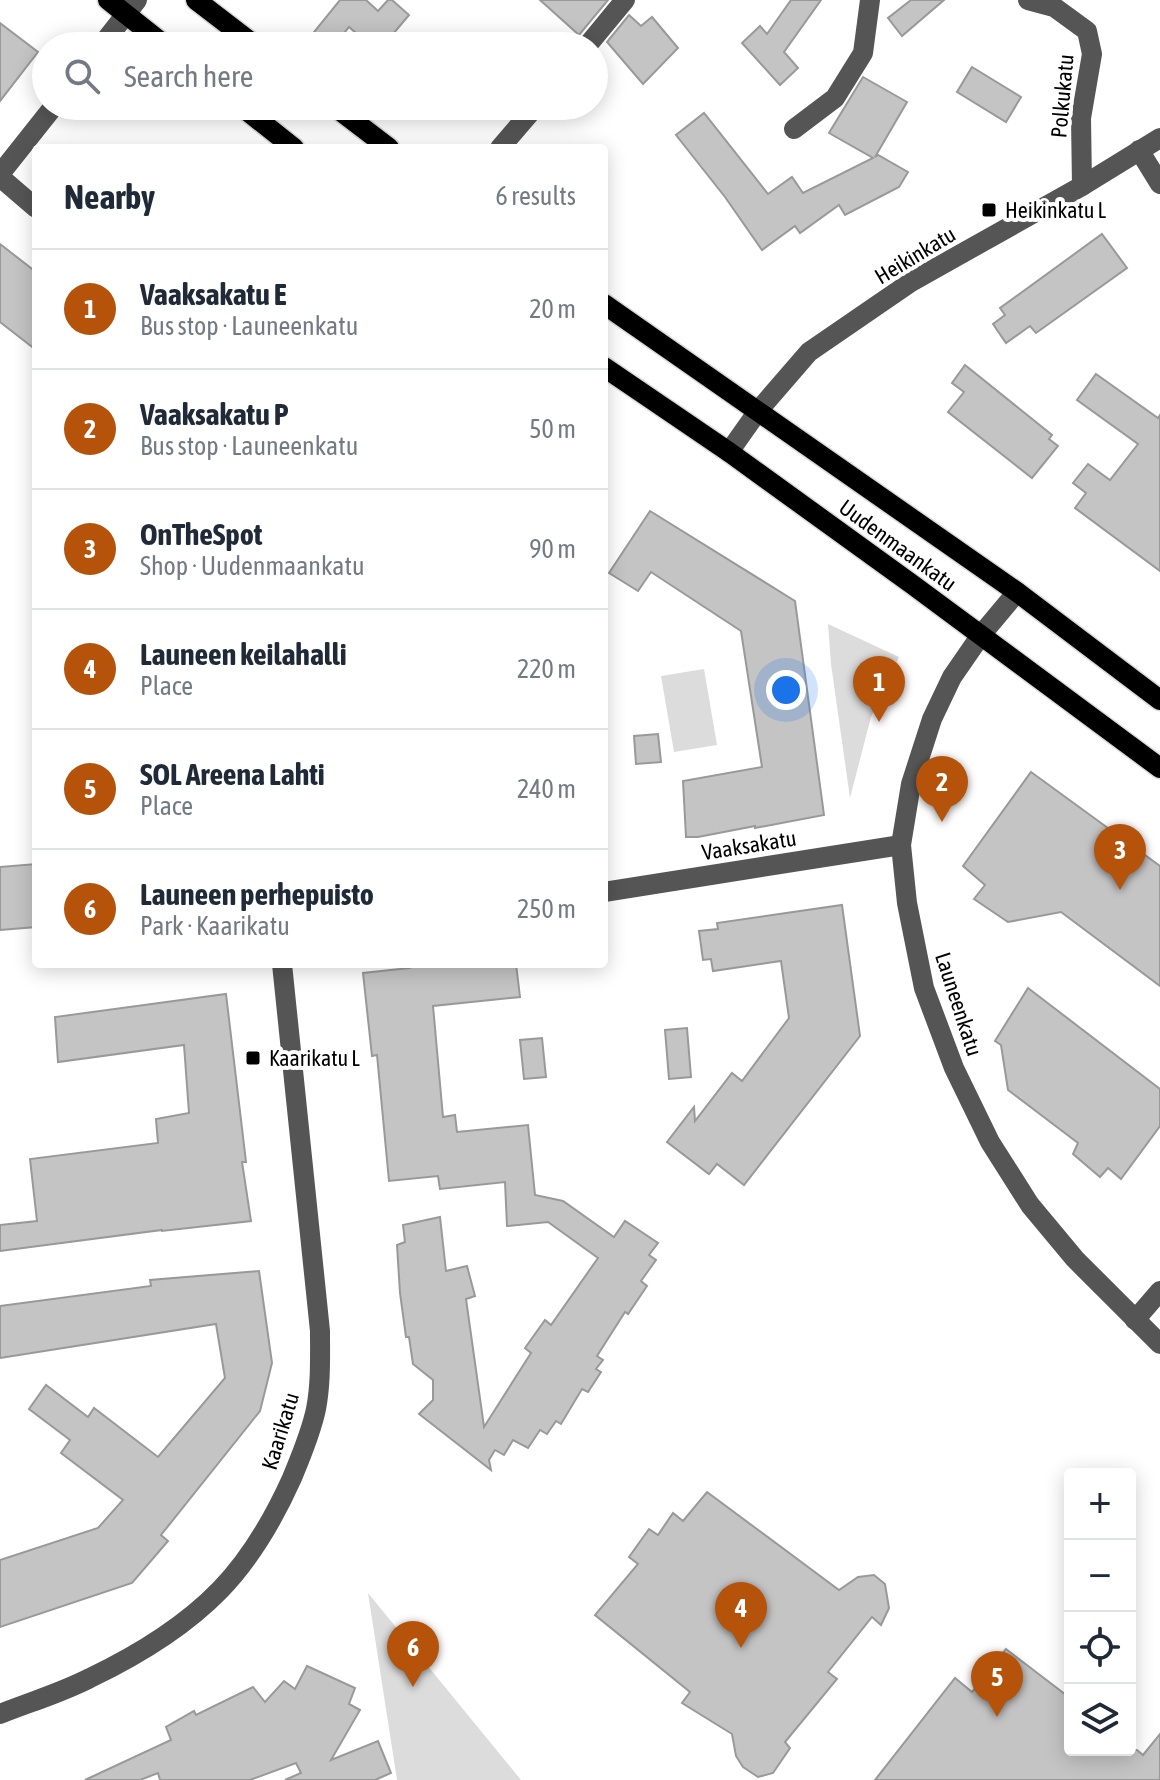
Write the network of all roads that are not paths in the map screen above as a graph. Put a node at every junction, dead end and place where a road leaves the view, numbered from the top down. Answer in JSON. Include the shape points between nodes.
{"nodes":[{"id":1,"x":108,"y":0,"type":"edge"},
{"id":2,"x":196,"y":0,"type":"edge"},
{"id":3,"x":625,"y":0,"type":"edge"},
{"id":4,"x":870,"y":0,"type":"edge"},
{"id":5,"x":1028,"y":0,"type":"edge"},
{"id":6,"x":131,"y":7,"type":"edge"},
{"id":7,"x":112,"y":32,"type":"edge"},
{"id":8,"x":153,"y":32,"type":"edge"},
{"id":9,"x":238,"y":32,"type":"edge"},
{"id":10,"x":599,"y":32,"type":"edge"},
{"id":11,"x":43,"y":120,"type":"edge"},
{"id":12,"x":259,"y":120,"type":"edge"},
{"id":13,"x":352,"y":120,"type":"edge"},
{"id":14,"x":524,"y":120,"type":"edge"},
{"id":15,"x":794,"y":129,"type":"dead end"},
{"id":16,"x":1160,"y":138,"type":"edge"},
{"id":17,"x":289,"y":144,"type":"edge"},
{"id":18,"x":384,"y":144,"type":"edge"},
{"id":19,"x":503,"y":144,"type":"edge"},
{"id":20,"x":1139,"y":150,"type":"junction"},
{"id":21,"x":0,"y":176,"type":"edge"},
{"id":22,"x":1160,"y":184,"type":"edge"},
{"id":23,"x":1082,"y":186,"type":"junction"},
{"id":24,"x":32,"y":204,"type":"edge"},
{"id":25,"x":608,"y":307,"type":"edge"},
{"id":26,"x":608,"y":370,"type":"edge"},
{"id":27,"x":758,"y":411,"type":"junction"},
{"id":28,"x":729,"y":452,"type":"junction"},
{"id":29,"x":1017,"y":592,"type":"junction"},
{"id":30,"x":981,"y":635,"type":"junction"},
{"id":31,"x":1160,"y":700,"type":"edge"},
{"id":32,"x":1160,"y":768,"type":"edge"},
{"id":33,"x":901,"y":845,"type":"junction"},
{"id":34,"x":608,"y":891,"type":"edge"},
{"id":35,"x":282,"y":968,"type":"edge"},
{"id":36,"x":1160,"y":1291,"type":"edge"},
{"id":37,"x":1135,"y":1320,"type":"junction"},
{"id":38,"x":1160,"y":1344,"type":"edge"},
{"id":39,"x":0,"y":1714,"type":"edge"}],
"edges":[{"from":1,"to":6,"type":"main road"},
{"from":2,"to":9,"type":"main road"},
{"from":3,"to":10,"type":"street"},
{"from":4,"to":15,"type":"street","via":[[863,53],[835,98]]},
{"from":5,"to":23,"type":"street","name":"Polkukatu","via":[[1054,7],[1087,31],[1092,54],[1081,118]]},
{"from":6,"to":7,"type":"street"},
{"from":6,"to":8,"type":"main road"},
{"from":11,"to":21,"type":"street"},
{"from":12,"to":17,"type":"main road"},
{"from":13,"to":18,"type":"main road"},
{"from":14,"to":19,"type":"street"},
{"from":16,"to":20,"type":"street","name":"Heikinkatu"},
{"from":20,"to":22,"type":"street"},
{"from":20,"to":23,"type":"street","name":"Heikinkatu"},
{"from":21,"to":24,"type":"street"},
{"from":23,"to":27,"type":"street","name":"Heikinkatu","via":[[911,282],[809,352]]},
{"from":25,"to":27,"type":"main road","name":"Uudenmaankatu"},
{"from":26,"to":28,"type":"main road","name":"Uudenmaankatu"},
{"from":27,"to":28,"type":"street","name":"Heikinkatu"},
{"from":27,"to":29,"type":"main road","name":"Uudenmaankatu"},
{"from":28,"to":30,"type":"main road","name":"Uudenmaankatu"},
{"from":29,"to":30,"type":"street","name":"Launeenkatu"},
{"from":29,"to":31,"type":"main road","name":"Uudenmaankatu"},
{"from":30,"to":32,"type":"main road","name":"Uudenmaankatu"},
{"from":30,"to":33,"type":"street","name":"Launeenkatu","via":[[932,719],[911,784]]},
{"from":33,"to":34,"type":"street","name":"Vaaksakatu"},
{"from":33,"to":37,"type":"street","name":"Launeenkatu","via":[[924,988],[990,1142],[1030,1205]]},
{"from":35,"to":39,"type":"street","name":"Kaarikatu","via":[[320,1331],[320,1376],[304,1449],[270,1522],[219,1591],[132,1656]]},
{"from":36,"to":37,"type":"street"},
{"from":37,"to":38,"type":"street","name":"Launeenkatu"}]}
